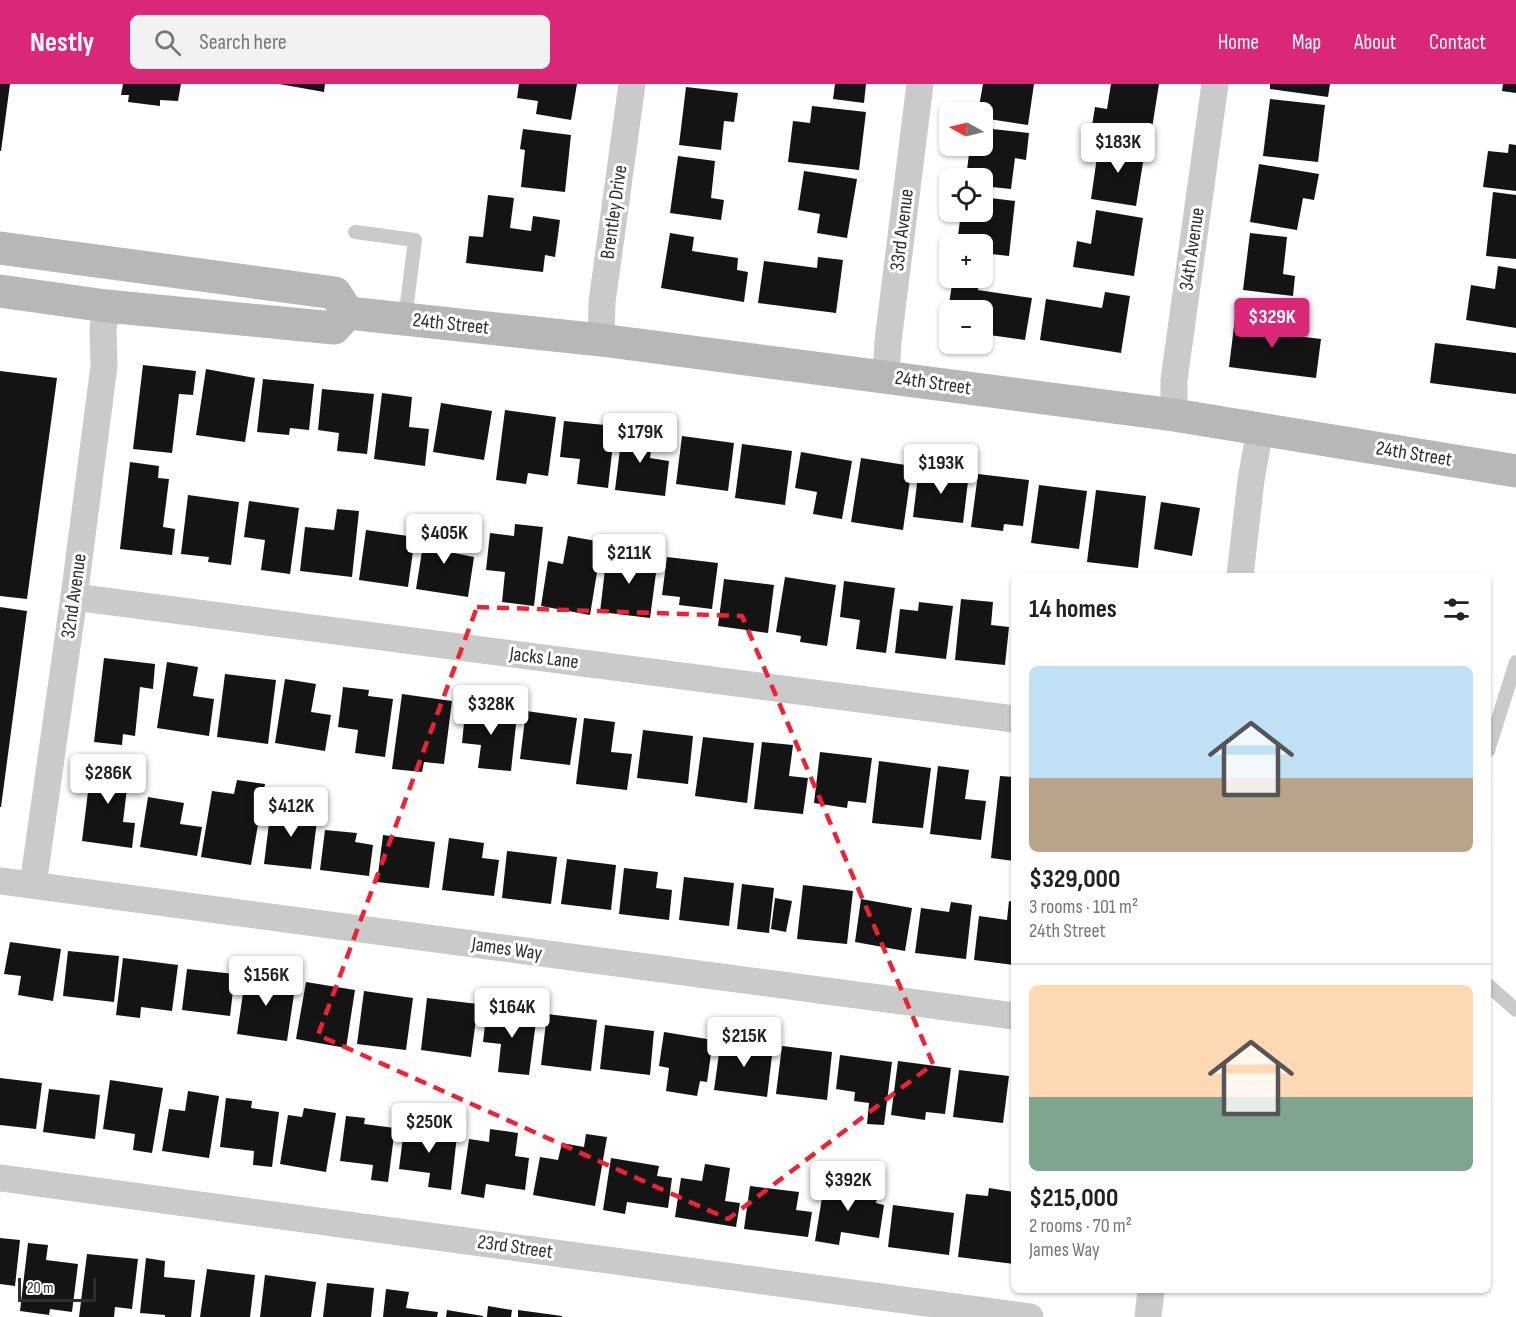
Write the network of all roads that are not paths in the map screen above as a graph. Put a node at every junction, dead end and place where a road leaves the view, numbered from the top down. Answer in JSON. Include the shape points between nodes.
{"nodes":[{"id":1,"x":632,"y":84,"type":"edge"},
{"id":2,"x":920,"y":84,"type":"edge"},
{"id":3,"x":1215,"y":84,"type":"edge"},
{"id":4,"x":355,"y":232,"type":"dead end"},
{"id":5,"x":0,"y":248,"type":"edge"},
{"id":6,"x":0,"y":291,"type":"edge"},
{"id":7,"x":106,"y":306,"type":"junction"},
{"id":8,"x":348,"y":313,"type":"junction"},
{"id":9,"x":405,"y":319,"type":"junction"},
{"id":10,"x":602,"y":340,"type":"junction"},
{"id":11,"x":886,"y":377,"type":"junction"},
{"id":12,"x":1174,"y":415,"type":"junction"},
{"id":13,"x":1260,"y":430,"type":"junction"},
{"id":14,"x":1516,"y":471,"type":"edge"},
{"id":15,"x":1240,"y":573,"type":"edge"},
{"id":16,"x":74,"y":597,"type":"junction"},
{"id":17,"x":1516,"y":662,"type":"edge"},
{"id":18,"x":1011,"y":719,"type":"edge"},
{"id":19,"x":1491,"y":741,"type":"edge"},
{"id":20,"x":0,"y":881,"type":"edge"},
{"id":21,"x":33,"y":885,"type":"junction"},
{"id":22,"x":1491,"y":988,"type":"edge"},
{"id":23,"x":1516,"y":1010,"type":"edge"},
{"id":24,"x":1011,"y":1016,"type":"edge"},
{"id":25,"x":0,"y":1178,"type":"edge"},
{"id":26,"x":1151,"y":1293,"type":"edge"},
{"id":27,"x":1030,"y":1317,"type":"edge"},
{"id":28,"x":1148,"y":1317,"type":"edge"}],
"edges":[{"from":1,"to":10,"type":"street","name":"Brentley Drive","via":[[602,302]]},
{"from":2,"to":11,"type":"street","name":"33rd Avenue"},
{"from":3,"to":12,"type":"street","name":"34th Avenue","via":[[1174,380]]},
{"from":4,"to":9,"type":"lane","via":[[415,240]]},
{"from":5,"to":8,"type":"street","via":[[335,293]]},
{"from":6,"to":7,"type":"street"},
{"from":7,"to":8,"type":"street","via":[[334,328]]},
{"from":7,"to":16,"type":"street","name":"32nd Avenue","via":[[104,366]]},
{"from":8,"to":9,"type":"street","name":"24th Street"},
{"from":9,"to":10,"type":"street","name":"24th Street"},
{"from":10,"to":11,"type":"street","name":"24th Street"},
{"from":11,"to":12,"type":"street","name":"24th Street"},
{"from":12,"to":13,"type":"street","name":"24th Street"},
{"from":13,"to":14,"type":"street","name":"24th Street"},
{"from":13,"to":15,"type":"street"},
{"from":16,"to":18,"type":"street","name":"Jacks Lane"},
{"from":16,"to":21,"type":"street","name":"32nd Avenue"},
{"from":17,"to":19,"type":"lane"},
{"from":20,"to":21,"type":"street","name":"James Way"},
{"from":21,"to":24,"type":"street","name":"James Way"},
{"from":22,"to":23,"type":"lane"},
{"from":25,"to":27,"type":"street","name":"23rd Street"},
{"from":26,"to":28,"type":"street"}]}
